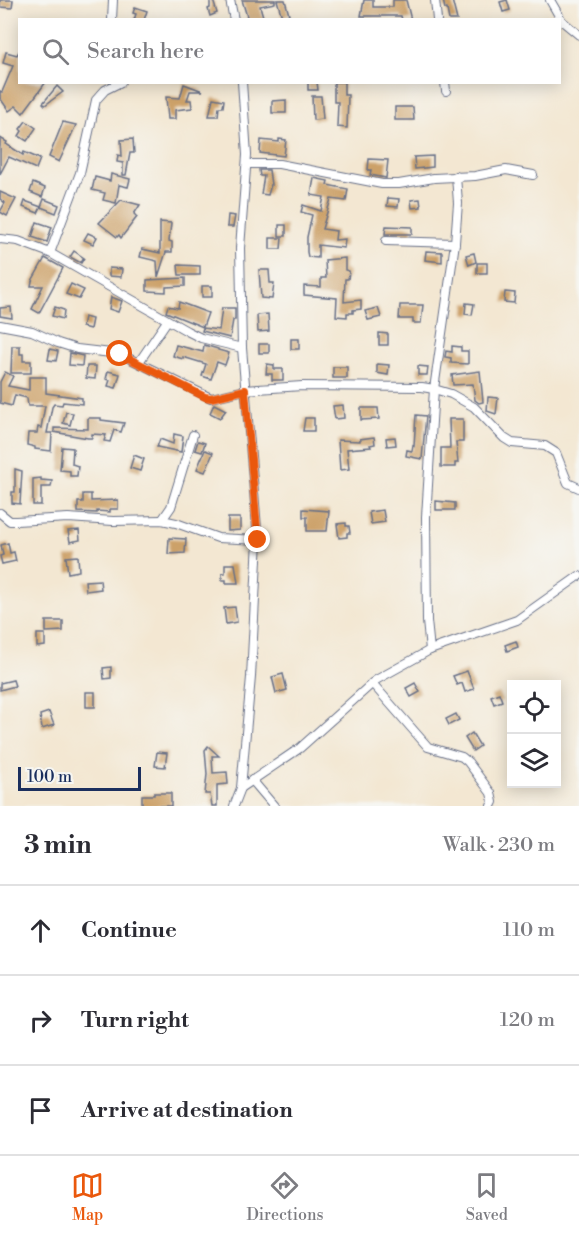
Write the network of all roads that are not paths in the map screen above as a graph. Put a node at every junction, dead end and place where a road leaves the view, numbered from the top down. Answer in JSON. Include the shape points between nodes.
{"nodes":[{"id":1,"x":113,"y":0,"type":"edge"},
{"id":2,"x":230,"y":0,"type":"edge"},
{"id":3,"x":435,"y":0,"type":"edge"},
{"id":4,"x":550,"y":0,"type":"edge"},
{"id":5,"x":112,"y":18,"type":"edge"},
{"id":6,"x":234,"y":18,"type":"edge"},
{"id":7,"x":437,"y":18,"type":"edge"},
{"id":8,"x":560,"y":18,"type":"edge"},
{"id":9,"x":561,"y":19,"type":"edge"},
{"id":10,"x":579,"y":35,"type":"edge"},
{"id":11,"x":117,"y":84,"type":"edge"},
{"id":12,"x":242,"y":84,"type":"edge"},
{"id":13,"x":247,"y":164,"type":"junction"},
{"id":14,"x":533,"y":175,"type":"dead end"},
{"id":15,"x":456,"y":176,"type":"junction"},
{"id":16,"x":0,"y":239,"type":"edge"},
{"id":17,"x":386,"y":241,"type":"dead end"},
{"id":18,"x":455,"y":243,"type":"junction"},
{"id":19,"x":50,"y":253,"type":"junction"},
{"id":20,"x":167,"y":321,"type":"junction"},
{"id":21,"x":0,"y":325,"type":"edge"},
{"id":22,"x":242,"y":348,"type":"junction"},
{"id":23,"x":139,"y":362,"type":"junction"},
{"id":24,"x":434,"y":389,"type":"junction"},
{"id":25,"x":245,"y":390,"type":"junction"},
{"id":26,"x":193,"y":435,"type":"dead end"},
{"id":27,"x":579,"y":488,"type":"edge"},
{"id":28,"x":0,"y":513,"type":"edge"},
{"id":29,"x":162,"y":520,"type":"junction"},
{"id":30,"x":258,"y":540,"type":"junction"},
{"id":31,"x":579,"y":576,"type":"edge"},
{"id":32,"x":430,"y":650,"type":"junction"},
{"id":33,"x":372,"y":683,"type":"junction"},
{"id":34,"x":252,"y":780,"type":"junction"},
{"id":35,"x":241,"y":788,"type":"junction"},
{"id":36,"x":234,"y":806,"type":"edge"},
{"id":37,"x":274,"y":806,"type":"edge"},
{"id":38,"x":491,"y":806,"type":"edge"}],
"edges":[{"from":1,"to":5,"type":"street"},
{"from":2,"to":6,"type":"street"},
{"from":3,"to":7,"type":"street"},
{"from":4,"to":8,"type":"street"},
{"from":9,"to":10,"type":"street"},
{"from":11,"to":19,"type":"street","via":[[96,100],[80,173]]},
{"from":12,"to":13,"type":"street"},
{"from":13,"to":15,"type":"street","via":[[279,164],[382,184]]},
{"from":13,"to":22,"type":"street","via":[[240,248]]},
{"from":14,"to":15,"type":"street","via":[[506,170]]},
{"from":15,"to":18,"type":"street"},
{"from":16,"to":19,"type":"street"},
{"from":17,"to":18,"type":"street"},
{"from":18,"to":24,"type":"street"},
{"from":19,"to":20,"type":"street"},
{"from":20,"to":22,"type":"street","via":[[201,338]]},
{"from":20,"to":23,"type":"street"},
{"from":21,"to":23,"type":"street","via":[[32,331],[77,349],[111,351]]},
{"from":22,"to":25,"type":"street"},
{"from":23,"to":25,"type":"street","via":[[205,397]]},
{"from":24,"to":25,"type":"street","via":[[302,386]]},
{"from":24,"to":27,"type":"street","via":[[474,407],[512,443],[545,446],[556,453],[568,483]]},
{"from":24,"to":32,"type":"street","via":[[426,517]]},
{"from":25,"to":30,"type":"street"},
{"from":26,"to":29,"type":"street","via":[[171,507]]},
{"from":28,"to":29,"type":"street","via":[[9,521]]},
{"from":29,"to":30,"type":"street","via":[[218,538]]},
{"from":30,"to":35,"type":"street"},
{"from":31,"to":32,"type":"street","via":[[517,620]]},
{"from":32,"to":33,"type":"street"},
{"from":33,"to":34,"type":"street","via":[[300,748]]},
{"from":33,"to":38,"type":"street","via":[[428,747],[468,762],[491,793]]},
{"from":34,"to":35,"type":"street"},
{"from":34,"to":37,"type":"street"},
{"from":35,"to":36,"type":"street"}]}
